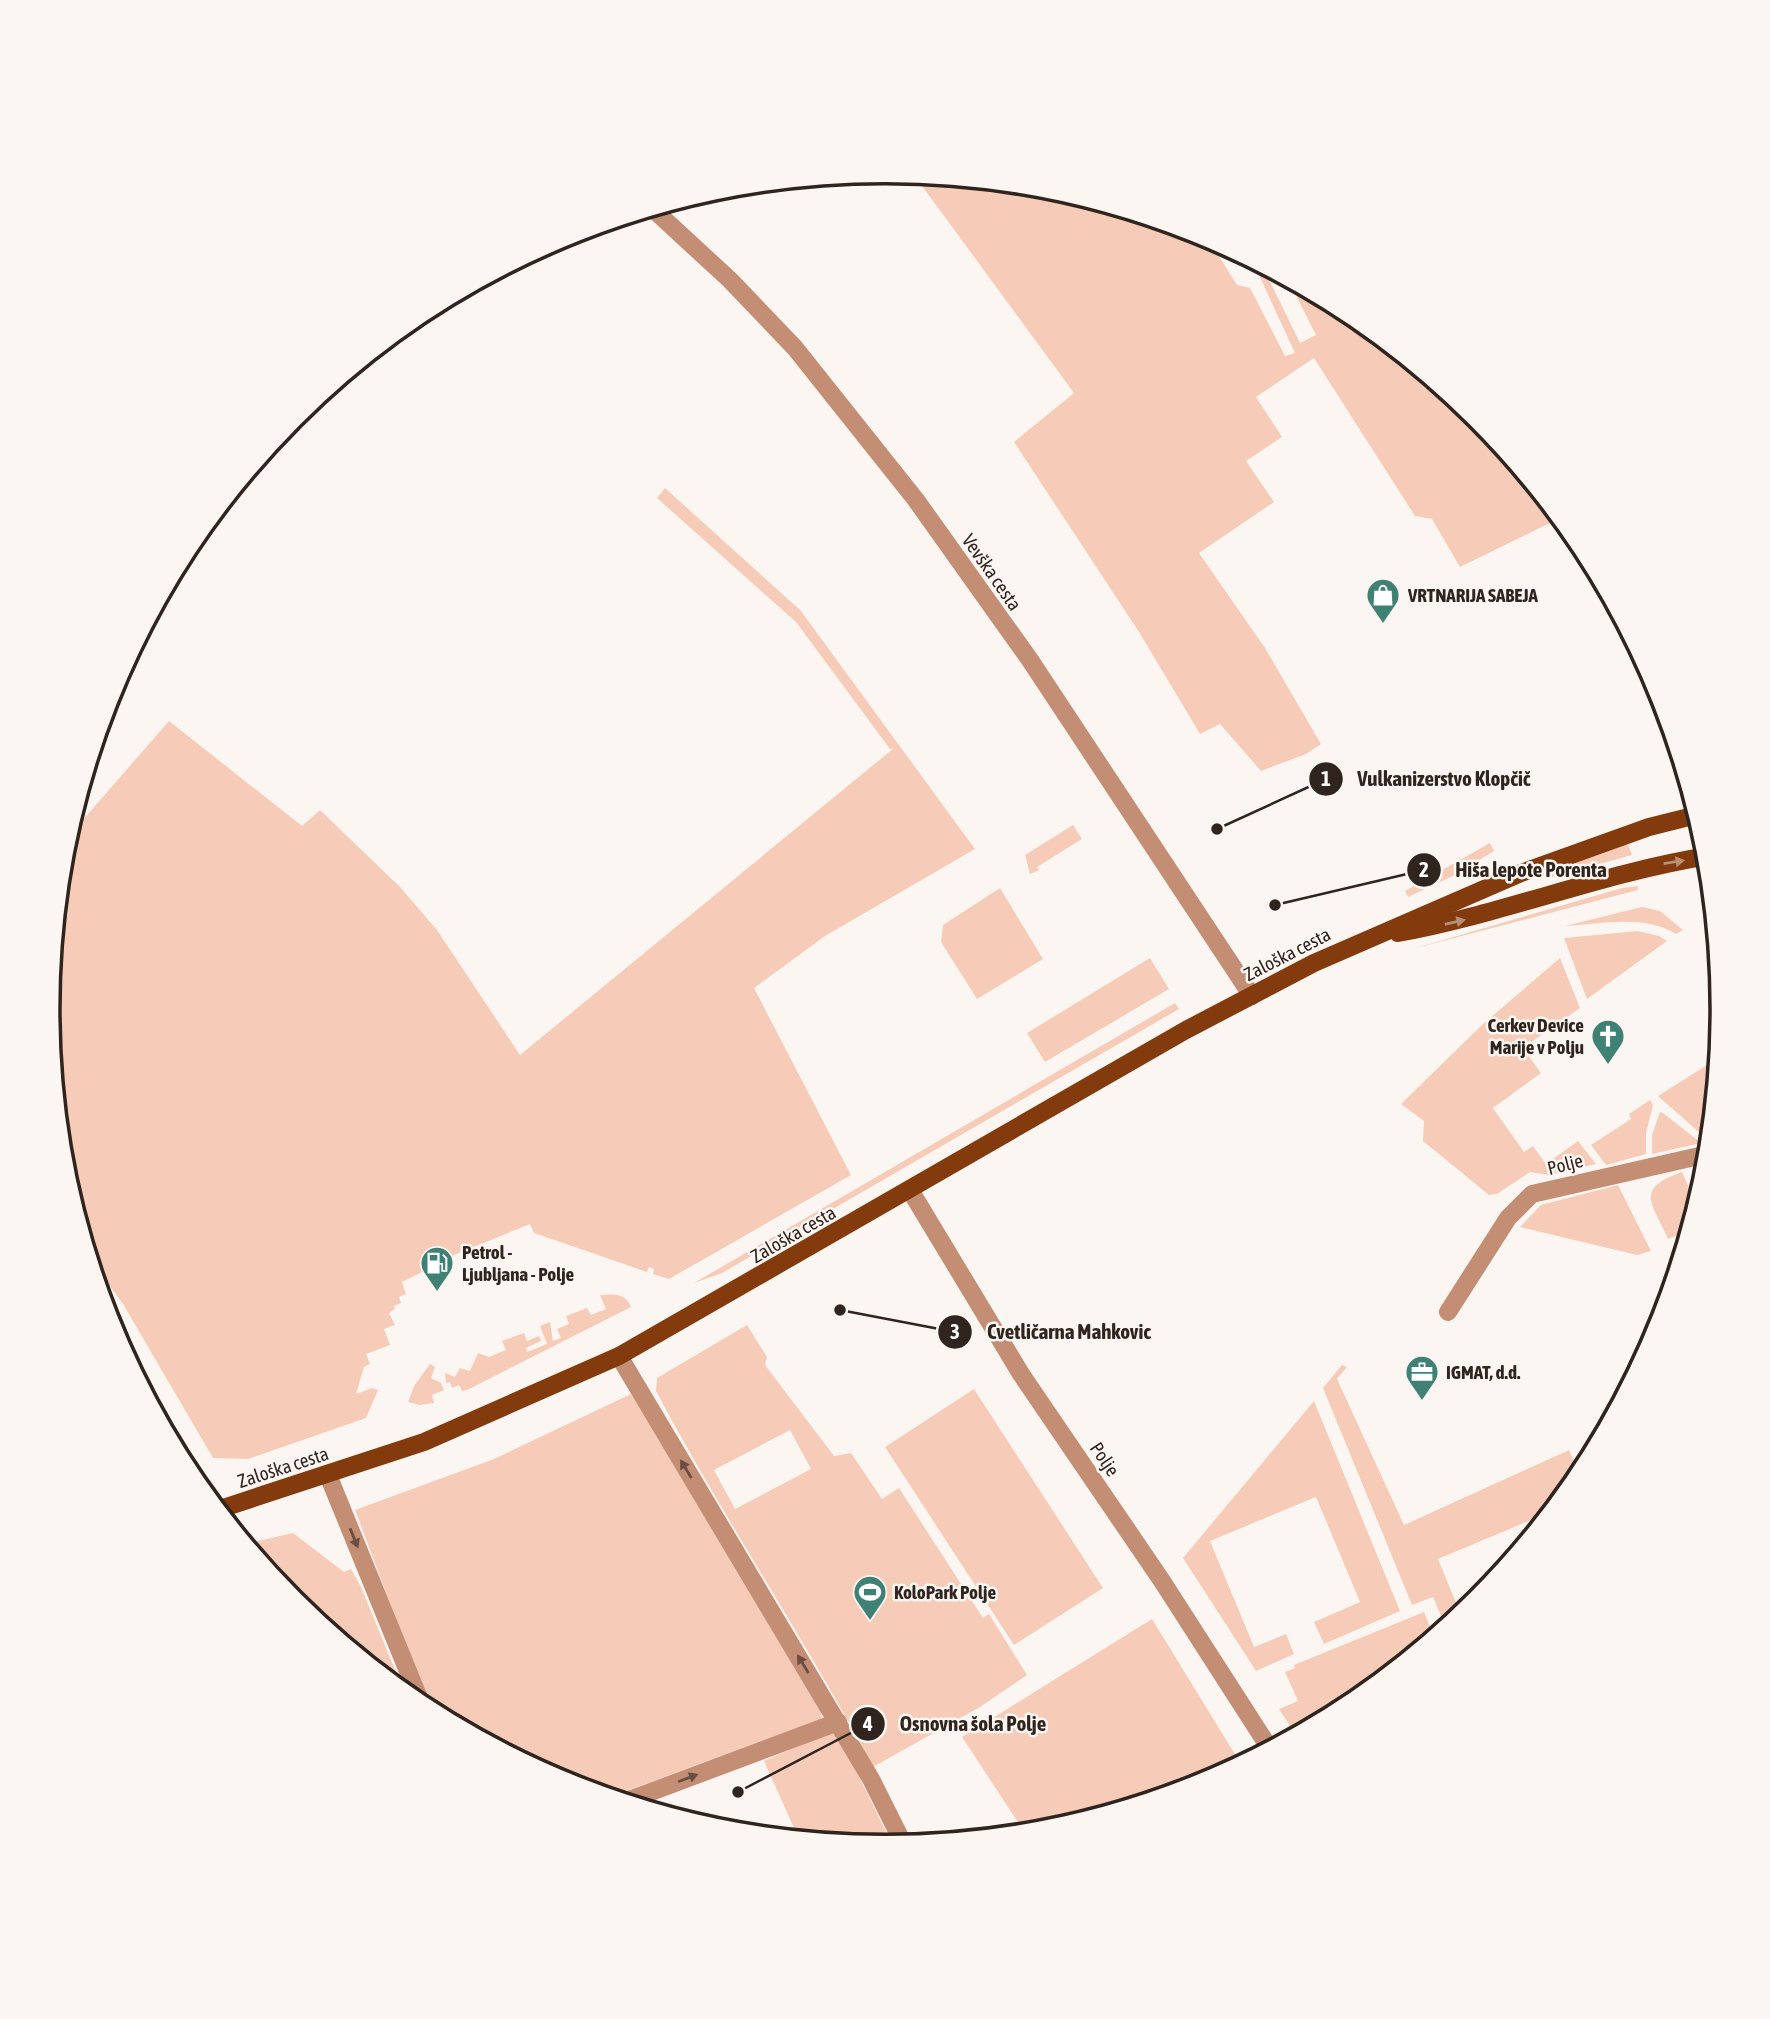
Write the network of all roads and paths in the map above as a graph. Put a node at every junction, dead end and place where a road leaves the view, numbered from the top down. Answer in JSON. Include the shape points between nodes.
{"nodes":[{"id":1,"x":660,"y":215,"type":"edge"},
{"id":2,"x":1687,"y":817,"type":"edge"},
{"id":3,"x":1697,"y":858,"type":"edge"},
{"id":4,"x":1364,"y":939,"type":"junction"},
{"id":5,"x":1252,"y":996,"type":"junction"},
{"id":6,"x":1697,"y":1157,"type":"edge"},
{"id":7,"x":910,"y":1190,"type":"junction"},
{"id":8,"x":1448,"y":1312,"type":"dead end"},
{"id":9,"x":619,"y":1356,"type":"junction"},
{"id":10,"x":328,"y":1475,"type":"junction"},
{"id":11,"x":227,"y":1507,"type":"edge"},
{"id":12,"x":415,"y":1688,"type":"edge"},
{"id":13,"x":838,"y":1722,"type":"junction"},
{"id":14,"x":1265,"y":1742,"type":"edge"},
{"id":15,"x":638,"y":1797,"type":"edge"},
{"id":16,"x":899,"y":1834,"type":"edge"}],
"edges":[{"from":1,"to":5,"type":"street","name":"Vevška cesta","via":[[795,348],[916,500],[1030,660]]},
{"from":2,"to":4,"type":"main road","name":"Zaloška cesta","via":[[1571,854]]},
{"from":4,"to":3,"type":"main road","name":"Zaloška cesta","one_way":true,"via":[[1457,922],[1635,870]]},
{"from":4,"to":5,"type":"main road","name":"Zaloška cesta"},
{"from":5,"to":7,"type":"main road","name":"Zaloška cesta"},
{"from":6,"to":8,"type":"street","name":"Polje","via":[[1532,1194],[1508,1218]]},
{"from":7,"to":9,"type":"main road","name":"Zaloška cesta"},
{"from":7,"to":14,"type":"street","name":"Polje","via":[[1021,1374],[1163,1581]]},
{"from":9,"to":10,"type":"main road","name":"Zaloška cesta","via":[[424,1441]]},
{"from":13,"to":9,"type":"street","one_way":true},
{"from":10,"to":11,"type":"main road","name":"Zaloška cesta"},
{"from":10,"to":12,"type":"street","one_way":true},
{"from":15,"to":13,"type":"street","one_way":true},
{"from":13,"to":16,"type":"street"}]}
